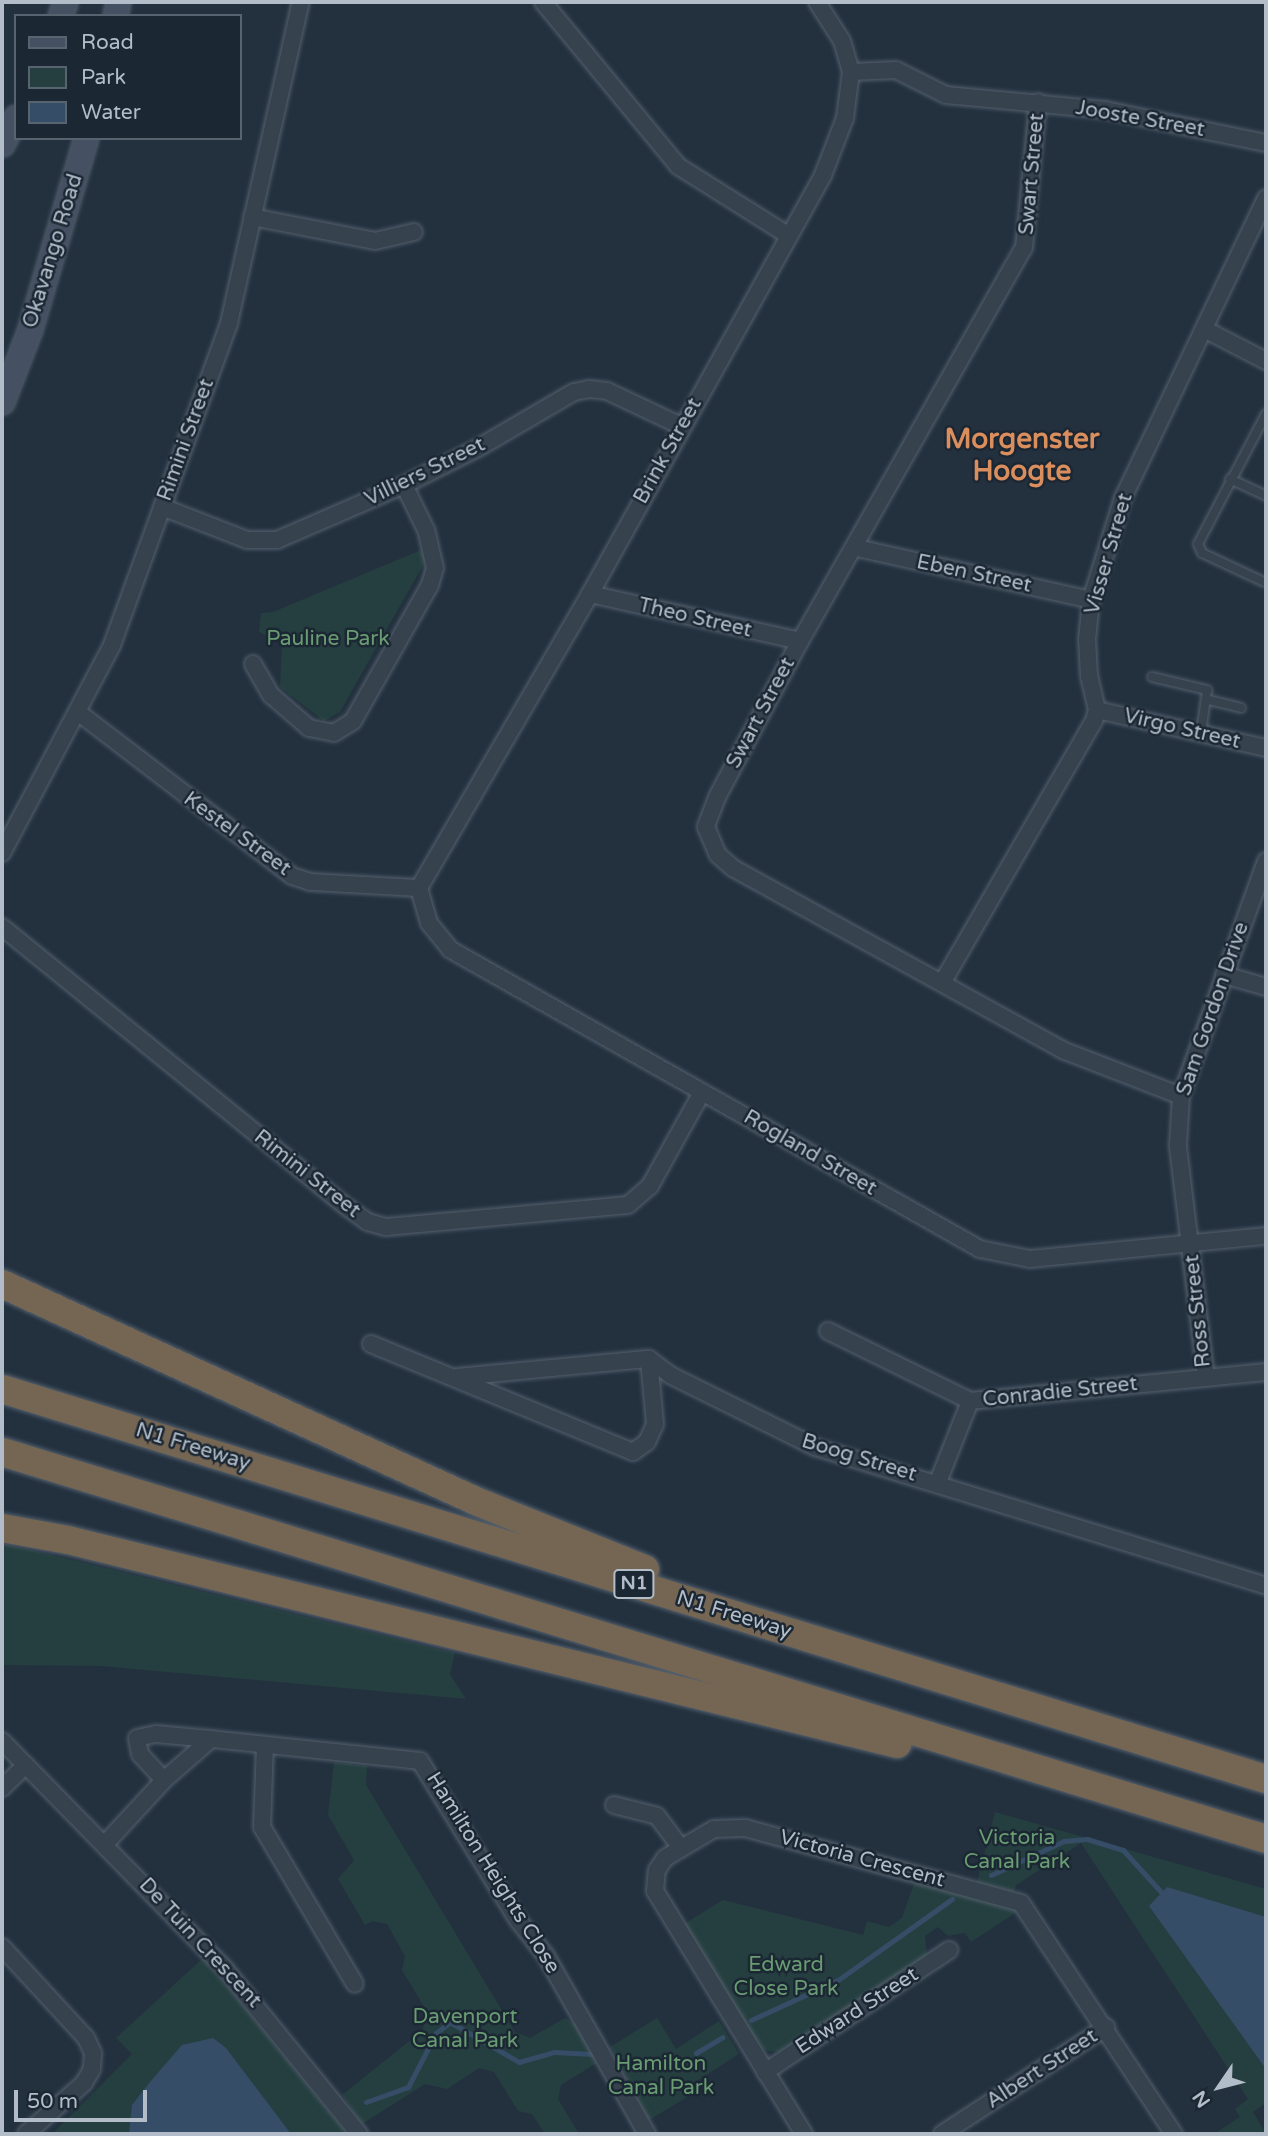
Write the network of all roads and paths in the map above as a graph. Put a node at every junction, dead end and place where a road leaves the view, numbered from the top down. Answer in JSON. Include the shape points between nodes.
{"nodes":[{"id":1,"x":301,"y":2,"type":"edge"},
{"id":2,"x":543,"y":2,"type":"edge"},
{"id":3,"x":817,"y":2,"type":"edge"},
{"id":4,"x":851,"y":72,"type":"junction"},
{"id":5,"x":1038,"y":103,"type":"junction"},
{"id":6,"x":14,"y":121,"type":"edge"},
{"id":7,"x":85,"y":140,"type":"edge"},
{"id":8,"x":1266,"y":143,"type":"edge"},
{"id":9,"x":2,"y":144,"type":"edge"},
{"id":10,"x":1266,"y":198,"type":"edge"},
{"id":11,"x":252,"y":217,"type":"junction"},
{"id":12,"x":414,"y":232,"type":"dead end"},
{"id":13,"x":789,"y":236,"type":"junction"},
{"id":14,"x":1204,"y":329,"type":"junction"},
{"id":15,"x":1266,"y":361,"type":"edge"},
{"id":16,"x":2,"y":402,"type":"edge"},
{"id":17,"x":1266,"y":414,"type":"edge"},
{"id":18,"x":681,"y":426,"type":"junction"},
{"id":19,"x":1230,"y":479,"type":"junction"},
{"id":20,"x":404,"y":485,"type":"junction"},
{"id":21,"x":1266,"y":496,"type":"edge"},
{"id":22,"x":162,"y":507,"type":"junction"},
{"id":23,"x":857,"y":548,"type":"junction"},
{"id":24,"x":1264,"y":582,"type":"dead end"},
{"id":25,"x":590,"y":594,"type":"junction"},
{"id":26,"x":1091,"y":600,"type":"junction"},
{"id":27,"x":800,"y":642,"type":"junction"},
{"id":28,"x":253,"y":664,"type":"dead end"},
{"id":29,"x":1152,"y":677,"type":"dead end"},
{"id":30,"x":1209,"y":700,"type":"junction"},
{"id":31,"x":1241,"y":708,"type":"dead end"},
{"id":32,"x":1097,"y":710,"type":"junction"},
{"id":33,"x":79,"y":713,"type":"junction"},
{"id":34,"x":1201,"y":733,"type":"junction"},
{"id":35,"x":1266,"y":748,"type":"edge"},
{"id":36,"x":2,"y":853,"type":"edge"},
{"id":37,"x":1266,"y":861,"type":"edge"},
{"id":38,"x":419,"y":888,"type":"junction"},
{"id":39,"x":2,"y":927,"type":"edge"},
{"id":40,"x":1224,"y":975,"type":"junction"},
{"id":41,"x":942,"y":983,"type":"junction"},
{"id":42,"x":1266,"y":987,"type":"edge"},
{"id":43,"x":702,"y":1092,"type":"junction"},
{"id":44,"x":1181,"y":1096,"type":"junction"},
{"id":45,"x":1266,"y":1236,"type":"edge"},
{"id":46,"x":1190,"y":1243,"type":"junction"},
{"id":47,"x":2,"y":1284,"type":"edge"},
{"id":48,"x":828,"y":1331,"type":"dead end"},
{"id":49,"x":371,"y":1344,"type":"dead end"},
{"id":50,"x":649,"y":1359,"type":"junction"},
{"id":51,"x":1266,"y":1372,"type":"edge"},
{"id":52,"x":457,"y":1377,"type":"junction"},
{"id":53,"x":1206,"y":1378,"type":"junction"},
{"id":54,"x":2,"y":1389,"type":"edge"},
{"id":55,"x":970,"y":1401,"type":"junction"},
{"id":56,"x":2,"y":1452,"type":"edge"},
{"id":57,"x":938,"y":1482,"type":"junction"},
{"id":58,"x":2,"y":1528,"type":"edge"},
{"id":59,"x":1266,"y":1586,"type":"edge"},
{"id":60,"x":1011,"y":1700,"type":"junction"},
{"id":61,"x":211,"y":1739,"type":"junction"},
{"id":62,"x":2,"y":1741,"type":"edge"},
{"id":63,"x":265,"y":1745,"type":"junction"},
{"id":64,"x":26,"y":1765,"type":"junction"},
{"id":65,"x":1266,"y":1779,"type":"edge"},
{"id":66,"x":164,"y":1780,"type":"junction"},
{"id":67,"x":1098,"y":1787,"type":"junction"},
{"id":68,"x":2,"y":1788,"type":"edge"},
{"id":69,"x":614,"y":1805,"type":"dead end"},
{"id":70,"x":1266,"y":1839,"type":"edge"},
{"id":71,"x":105,"y":1844,"type":"junction"},
{"id":72,"x":681,"y":1849,"type":"junction"},
{"id":73,"x":2,"y":1947,"type":"edge"},
{"id":74,"x":949,"y":1950,"type":"dead end"},
{"id":75,"x":355,"y":1984,"type":"dead end"},
{"id":76,"x":1106,"y":2027,"type":"junction"},
{"id":77,"x":765,"y":2072,"type":"junction"},
{"id":78,"x":26,"y":2134,"type":"edge"},
{"id":79,"x":359,"y":2134,"type":"edge"},
{"id":80,"x":647,"y":2134,"type":"edge"},
{"id":81,"x":804,"y":2134,"type":"edge"},
{"id":82,"x":942,"y":2134,"type":"edge"},
{"id":83,"x":1174,"y":2134,"type":"edge"}],
"edges":[{"from":1,"to":11,"type":"street","name":"Rimini Street"},
{"from":2,"to":13,"type":"street","via":[[678,166]]},
{"from":3,"to":4,"type":"street","name":"Brink Street","via":[[842,41]]},
{"from":4,"to":5,"type":"street","name":"Jooste Street","via":[[896,70],[946,95]]},
{"from":4,"to":13,"type":"street","name":"Brink Street","via":[[845,118],[834,150]]},
{"from":5,"to":8,"type":"street","name":"Jooste Street","via":[[1105,110]]},
{"from":5,"to":23,"type":"street","name":"Swart Street","via":[[1024,247]]},
{"from":6,"to":9,"type":"main road"},
{"from":7,"to":16,"type":"main road","name":"Okavango Road","via":[[30,329]]},
{"from":10,"to":14,"type":"street","name":"Visser Street"},
{"from":11,"to":12,"type":"street","via":[[375,241]]},
{"from":11,"to":22,"type":"street","name":"Rimini Street","via":[[229,323]]},
{"from":13,"to":18,"type":"street","name":"Brink Street"},
{"from":14,"to":15,"type":"street"},
{"from":14,"to":26,"type":"street","name":"Visser Street","via":[[1123,498]]},
{"from":17,"to":19,"type":"lane"},
{"from":18,"to":20,"type":"street","name":"Villiers Street","via":[[607,391],[589,388]]},
{"from":18,"to":25,"type":"street","name":"Brink Street"},
{"from":19,"to":21,"type":"lane"},
{"from":19,"to":24,"type":"lane","via":[[1199,540],[1199,549]]},
{"from":20,"to":22,"type":"street","name":"Villiers Street","via":[[264,542]]},
{"from":20,"to":28,"type":"street","via":[[426,530],[435,568],[353,721],[334,733],[309,728],[271,695]]},
{"from":22,"to":33,"type":"street","name":"Rimini Street","via":[[113,645]]},
{"from":23,"to":26,"type":"street","name":"Eben Street"},
{"from":23,"to":27,"type":"street","name":"Swart Street"},
{"from":25,"to":27,"type":"street","name":"Theo Street"},
{"from":25,"to":38,"type":"street","name":"Brink Street"},
{"from":26,"to":32,"type":"street","name":"Visser Street","via":[[1089,676]]},
{"from":27,"to":41,"type":"street","name":"Swart Street","via":[[710,811],[710,843],[733,868]]},
{"from":29,"to":30,"type":"lane","via":[[1203,688]]},
{"from":30,"to":31,"type":"lane"},
{"from":30,"to":34,"type":"lane"},
{"from":32,"to":34,"type":"street","name":"Virgo Street"},
{"from":32,"to":41,"type":"street"},
{"from":33,"to":36,"type":"street","name":"Rimini Street"},
{"from":33,"to":38,"type":"street","name":"Kestel Street","via":[[292,876],[310,882]]},
{"from":34,"to":35,"type":"street","name":"Virgo Street"},
{"from":37,"to":40,"type":"street","name":"Sam Gordon Drive"},
{"from":38,"to":43,"type":"street","name":"Rogland Street","via":[[429,923],[451,950]]},
{"from":39,"to":43,"type":"street","name":"Rimini Street","via":[[347,1207],[368,1222],[386,1227],[628,1205],[650,1186]]},
{"from":40,"to":42,"type":"street"},
{"from":40,"to":44,"type":"street","name":"Sam Gordon Drive"},
{"from":41,"to":44,"type":"street","name":"Swart Street","via":[[1065,1051]]},
{"from":43,"to":46,"type":"street","name":"Rogland Street","via":[[995,1254],[1030,1259]]},
{"from":44,"to":46,"type":"street","name":"Sam Gordon Drive","via":[[1178,1145]]},
{"from":45,"to":46,"type":"street","name":"Rogland Street"},
{"from":46,"to":53,"type":"street","name":"Ross Street"},
{"from":47,"to":60,"type":"highway","via":[[544,1530]]},
{"from":48,"to":55,"type":"street","name":"Conradie Street"},
{"from":49,"to":52,"type":"street"},
{"from":50,"to":52,"type":"street"},
{"from":50,"to":52,"type":"street","via":[[654,1424],[647,1442],[633,1452]]},
{"from":50,"to":57,"type":"street","name":"Boog Street","via":[[670,1375],[796,1439]]},
{"from":51,"to":53,"type":"street","name":"Conradie Street"},
{"from":53,"to":55,"type":"street","name":"Conradie Street"},
{"from":54,"to":60,"type":"highway","name":"N1 Freeway","number":"N1"},
{"from":55,"to":57,"type":"street"},
{"from":56,"to":67,"type":"highway"},
{"from":57,"to":59,"type":"street","name":"Boog Street"},
{"from":58,"to":67,"type":"highway","via":[[940,1754]]},
{"from":60,"to":65,"type":"highway","name":"N1 Freeway","number":"N1"},
{"from":61,"to":63,"type":"street","name":"Hamilton Heights Close"},
{"from":61,"to":66,"type":"street"},
{"from":61,"to":66,"type":"street","name":"Hamilton Heights Close","via":[[156,1734],[137,1738],[140,1754]]},
{"from":62,"to":64,"type":"street","name":"De Tuin Crescent"},
{"from":63,"to":75,"type":"street","via":[[262,1826]]},
{"from":63,"to":80,"type":"street","name":"Hamilton Heights Close","via":[[409,1757],[425,1765],[518,1920],[546,1956]]},
{"from":64,"to":68,"type":"street"},
{"from":64,"to":71,"type":"street","name":"De Tuin Crescent"},
{"from":66,"to":71,"type":"street"},
{"from":67,"to":70,"type":"highway"},
{"from":69,"to":72,"type":"street","via":[[657,1816]]},
{"from":71,"to":79,"type":"street","name":"De Tuin Crescent","via":[[250,1996]]},
{"from":72,"to":76,"type":"street","name":"Victoria Crescent","via":[[714,1829],[735,1826],[1017,1901],[1032,1914]]},
{"from":72,"to":77,"type":"street","name":"Victoria Crescent","via":[[657,1870],[657,1897]]},
{"from":73,"to":78,"type":"street","via":[[86,2038],[93,2053],[92,2069],[84,2083]]},
{"from":74,"to":77,"type":"street","name":"Edward Street"},
{"from":76,"to":82,"type":"street","name":"Albert Street"},
{"from":76,"to":83,"type":"street","name":"Victoria Crescent"},
{"from":77,"to":81,"type":"street","name":"Victoria Crescent"}]}
